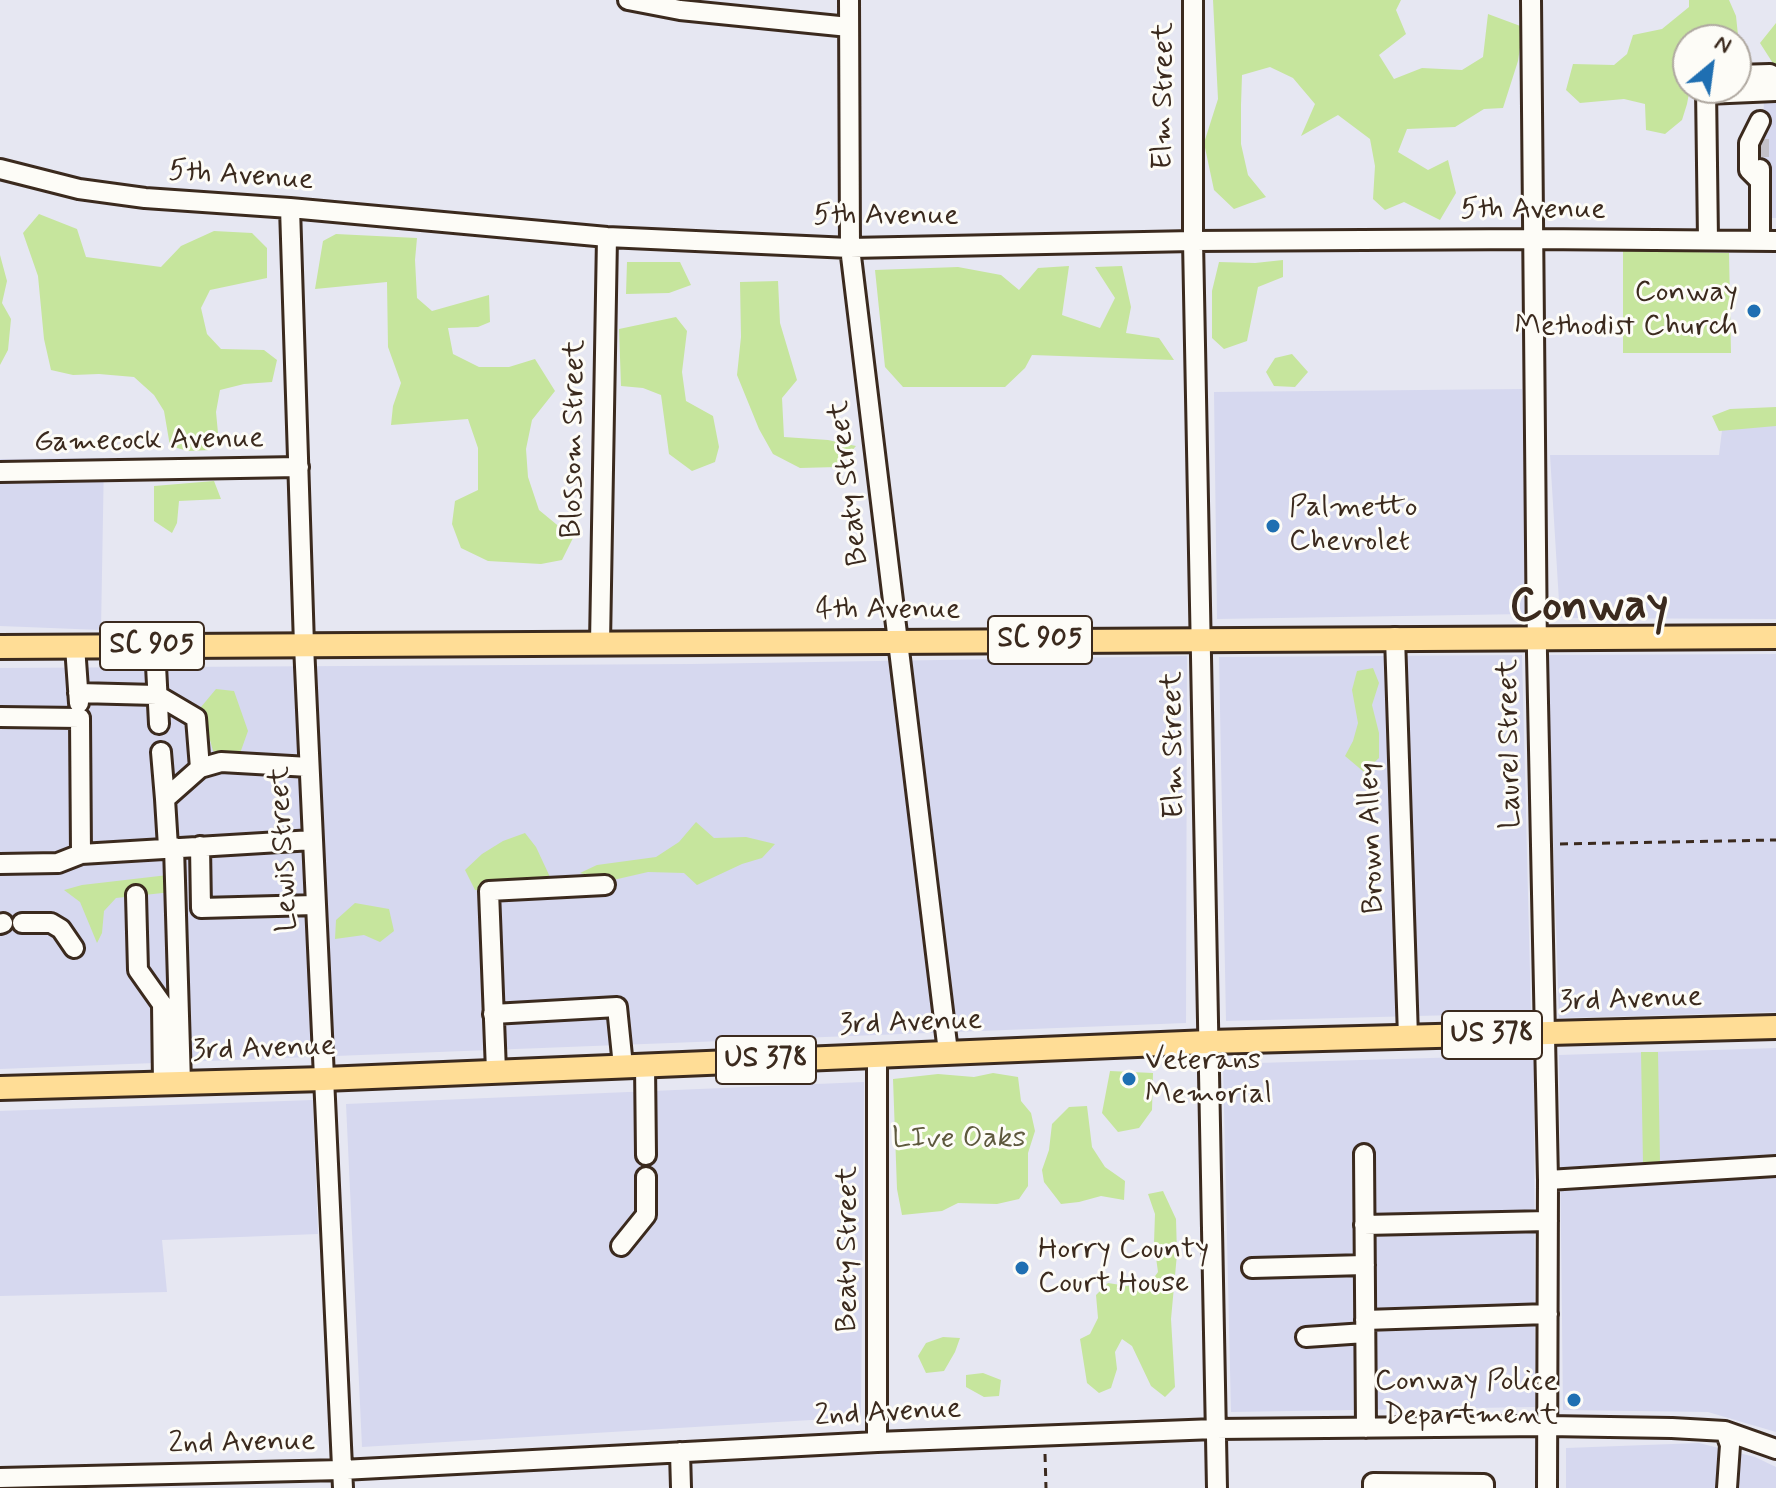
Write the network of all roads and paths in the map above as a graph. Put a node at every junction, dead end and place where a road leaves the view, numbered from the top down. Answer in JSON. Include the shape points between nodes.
{"nodes":[{"id":1,"x":628,"y":0,"type":"edge"},
{"id":2,"x":849,"y":0,"type":"edge"},
{"id":3,"x":1193,"y":0,"type":"edge"},
{"id":4,"x":1531,"y":0,"type":"edge"},
{"id":5,"x":849,"y":27,"type":"junction"},
{"id":6,"x":1752,"y":75,"type":"edge"},
{"id":7,"x":1776,"y":77,"type":"edge"},
{"id":8,"x":1768,"y":92,"type":"edge"},
{"id":9,"x":1706,"y":104,"type":"edge"},
{"id":10,"x":0,"y":169,"type":"edge"},
{"id":11,"x":290,"y":208,"type":"junction"},
{"id":12,"x":607,"y":237,"type":"junction"},
{"id":13,"x":1533,"y":239,"type":"junction"},
{"id":14,"x":1708,"y":240,"type":"junction"},
{"id":15,"x":1768,"y":240,"type":"edge"},
{"id":16,"x":1193,"y":241,"type":"junction"},
{"id":17,"x":850,"y":248,"type":"junction"},
{"id":18,"x":299,"y":467,"type":"junction"},
{"id":19,"x":0,"y":472,"type":"edge"},
{"id":20,"x":1537,"y":636,"type":"junction"},
{"id":21,"x":1395,"y":637,"type":"junction"},
{"id":22,"x":1776,"y":637,"type":"edge"},
{"id":23,"x":1200,"y":639,"type":"junction"},
{"id":24,"x":897,"y":641,"type":"junction"},
{"id":25,"x":600,"y":643,"type":"junction"},
{"id":26,"x":304,"y":645,"type":"junction"},
{"id":27,"x":75,"y":646,"type":"junction"},
{"id":28,"x":155,"y":646,"type":"junction"},
{"id":29,"x":0,"y":647,"type":"edge"},
{"id":30,"x":78,"y":693,"type":"junction"},
{"id":31,"x":157,"y":695,"type":"junction"},
{"id":32,"x":0,"y":717,"type":"edge"},
{"id":33,"x":80,"y":718,"type":"junction"},
{"id":34,"x":159,"y":724,"type":"dead end"},
{"id":35,"x":161,"y":752,"type":"dead end"},
{"id":36,"x":309,"y":767,"type":"junction"},
{"id":37,"x":200,"y":768,"type":"junction"},
{"id":38,"x":165,"y":799,"type":"junction"},
{"id":39,"x":313,"y":840,"type":"junction"},
{"id":40,"x":1776,"y":840,"type":"edge"},
{"id":41,"x":1540,"y":845,"type":"junction"},
{"id":42,"x":200,"y":846,"type":"junction"},
{"id":43,"x":171,"y":847,"type":"junction"},
{"id":44,"x":81,"y":854,"type":"junction"},
{"id":45,"x":0,"y":864,"type":"edge"},
{"id":46,"x":605,"y":885,"type":"dead end"},
{"id":47,"x":136,"y":895,"type":"dead end"},
{"id":48,"x":315,"y":905,"type":"junction"},
{"id":49,"x":8,"y":923,"type":"edge"},
{"id":50,"x":74,"y":948,"type":"dead end"},
{"id":51,"x":493,"y":1014,"type":"junction"},
{"id":52,"x":1776,"y":1027,"type":"edge"},
{"id":53,"x":1543,"y":1033,"type":"junction"},
{"id":54,"x":1408,"y":1037,"type":"junction"},
{"id":55,"x":1209,"y":1042,"type":"junction"},
{"id":56,"x":948,"y":1052,"type":"junction"},
{"id":57,"x":877,"y":1055,"type":"junction"},
{"id":58,"x":634,"y":1066,"type":"junction"},
{"id":59,"x":496,"y":1071,"type":"junction"},
{"id":60,"x":324,"y":1079,"type":"junction"},
{"id":61,"x":172,"y":1083,"type":"junction"},
{"id":62,"x":0,"y":1088,"type":"edge"},
{"id":63,"x":1364,"y":1154,"type":"dead end"},
{"id":64,"x":646,"y":1155,"type":"dead end"},
{"id":65,"x":1776,"y":1166,"type":"edge"},
{"id":66,"x":646,"y":1177,"type":"dead end"},
{"id":67,"x":1548,"y":1180,"type":"junction"},
{"id":68,"x":1548,"y":1221,"type":"junction"},
{"id":69,"x":1364,"y":1225,"type":"junction"},
{"id":70,"x":621,"y":1246,"type":"dead end"},
{"id":71,"x":1365,"y":1265,"type":"junction"},
{"id":72,"x":1252,"y":1268,"type":"dead end"},
{"id":73,"x":1548,"y":1314,"type":"junction"},
{"id":74,"x":1365,"y":1326,"type":"junction"},
{"id":75,"x":1306,"y":1337,"type":"dead end"},
{"id":76,"x":1547,"y":1426,"type":"junction"},
{"id":77,"x":1366,"y":1428,"type":"junction"},
{"id":78,"x":1215,"y":1429,"type":"junction"},
{"id":79,"x":1725,"y":1431,"type":"junction"},
{"id":80,"x":877,"y":1442,"type":"junction"},
{"id":81,"x":1772,"y":1444,"type":"edge"},
{"id":82,"x":680,"y":1452,"type":"junction"},
{"id":83,"x":1045,"y":1454,"type":"dead end"},
{"id":84,"x":0,"y":1478,"type":"edge"},
{"id":85,"x":343,"y":1479,"type":"edge"},
{"id":86,"x":38,"y":1482,"type":"edge"},
{"id":87,"x":1423,"y":1486,"type":"edge"},
{"id":88,"x":681,"y":1488,"type":"edge"},
{"id":89,"x":1046,"y":1488,"type":"edge"},
{"id":90,"x":1217,"y":1488,"type":"edge"},
{"id":91,"x":1373,"y":1488,"type":"edge"},
{"id":92,"x":1484,"y":1488,"type":"edge"},
{"id":93,"x":1547,"y":1488,"type":"edge"},
{"id":94,"x":1727,"y":1488,"type":"edge"}],
"edges":[{"from":1,"to":5,"type":"street"},
{"from":2,"to":5,"type":"street","name":"Beaty Street"},
{"from":3,"to":16,"type":"street","name":"Elm Street"},
{"from":4,"to":13,"type":"street","name":"Laurel Street"},
{"from":5,"to":17,"type":"street","name":"Beaty Street"},
{"from":6,"to":7,"type":"street"},
{"from":8,"to":15,"type":"street","via":[[1760,130],[1749,143],[1749,170],[1760,175]]},
{"from":9,"to":14,"type":"street"},
{"from":10,"to":11,"type":"street","name":"5th Avenue","via":[[79,189],[145,198]]},
{"from":11,"to":12,"type":"street","name":"5th Avenue"},
{"from":11,"to":18,"type":"street","name":"Lewis Street"},
{"from":12,"to":17,"type":"street","name":"5th Avenue"},
{"from":12,"to":25,"type":"street","name":"Blossom Street"},
{"from":13,"to":14,"type":"street","name":"5th Avenue"},
{"from":13,"to":16,"type":"street","name":"5th Avenue"},
{"from":13,"to":20,"type":"street","name":"Laurel Street"},
{"from":14,"to":15,"type":"street","name":"5th Avenue"},
{"from":16,"to":17,"type":"street","name":"5th Avenue"},
{"from":16,"to":23,"type":"street","name":"Elm Street"},
{"from":17,"to":24,"type":"street","name":"Beaty Street"},
{"from":18,"to":19,"type":"street","name":"Gamecock Avenue"},
{"from":18,"to":26,"type":"street","name":"Lewis Street"},
{"from":20,"to":21,"type":"main road","name":"4th Avenue","number":"SC 905"},
{"from":20,"to":22,"type":"main road","name":"4th Avenue","number":"SC 905"},
{"from":20,"to":41,"type":"street","name":"Laurel Street"},
{"from":21,"to":23,"type":"main road","name":"4th Avenue","number":"SC 905"},
{"from":21,"to":54,"type":"street","name":"Brown Alley"},
{"from":23,"to":24,"type":"main road","name":"4th Avenue","number":"SC 905"},
{"from":23,"to":55,"type":"street","name":"Elm Street"},
{"from":24,"to":25,"type":"main road","name":"4th Avenue","number":"SC 905"},
{"from":24,"to":56,"type":"street","name":"Beaty Street"},
{"from":25,"to":26,"type":"main road","name":"4th Avenue","number":"SC 905"},
{"from":26,"to":28,"type":"main road","name":"4th Avenue","number":"SC 905"},
{"from":26,"to":36,"type":"street","name":"Lewis Street"},
{"from":27,"to":28,"type":"main road","name":"4th Avenue","number":"SC 905"},
{"from":27,"to":29,"type":"main road","name":"4th Avenue","number":"SC 905"},
{"from":27,"to":30,"type":"street"},
{"from":28,"to":31,"type":"street"},
{"from":30,"to":31,"type":"street"},
{"from":30,"to":33,"type":"street"},
{"from":31,"to":34,"type":"street"},
{"from":31,"to":37,"type":"street","via":[[196,718]]},
{"from":32,"to":33,"type":"street"},
{"from":33,"to":44,"type":"street"},
{"from":35,"to":38,"type":"street"},
{"from":36,"to":37,"type":"street","via":[[221,762]]},
{"from":36,"to":39,"type":"street","name":"Lewis Street"},
{"from":37,"to":38,"type":"street"},
{"from":38,"to":43,"type":"street"},
{"from":39,"to":42,"type":"street"},
{"from":39,"to":48,"type":"street","name":"Lewis Street"},
{"from":40,"to":41,"type":"path"},
{"from":41,"to":53,"type":"street","name":"Laurel Street"},
{"from":42,"to":43,"type":"street"},
{"from":42,"to":48,"type":"street","via":[[201,908]]},
{"from":43,"to":44,"type":"street"},
{"from":43,"to":61,"type":"street"},
{"from":44,"to":45,"type":"street","via":[[58,863]]},
{"from":46,"to":51,"type":"street","via":[[489,891]]},
{"from":47,"to":61,"type":"street","via":[[138,970],[162,1004]]},
{"from":48,"to":60,"type":"street","name":"Lewis Street"},
{"from":49,"to":50,"type":"street","via":[[51,923]]},
{"from":51,"to":58,"type":"street","via":[[617,1007]]},
{"from":51,"to":59,"type":"street"},
{"from":52,"to":53,"type":"main road","name":"3rd Avenue","number":"US 378"},
{"from":53,"to":54,"type":"main road","name":"3rd Avenue","number":"US 378"},
{"from":53,"to":67,"type":"street","name":"Laurel Street"},
{"from":54,"to":55,"type":"main road","name":"3rd Avenue","number":"US 378"},
{"from":55,"to":56,"type":"main road","name":"3rd Avenue","number":"US 378"},
{"from":55,"to":78,"type":"street","name":"Elm Street"},
{"from":56,"to":57,"type":"main road","name":"3rd Avenue","number":"US 378"},
{"from":57,"to":58,"type":"main road","name":"3rd Avenue","number":"US 378"},
{"from":57,"to":80,"type":"street","name":"Beaty Street"},
{"from":58,"to":59,"type":"main road","name":"3rd Avenue","number":"US 378"},
{"from":58,"to":64,"type":"street"},
{"from":59,"to":60,"type":"main road","name":"3rd Avenue","number":"US 378"},
{"from":60,"to":61,"type":"main road","name":"3rd Avenue","number":"US 378"},
{"from":60,"to":85,"type":"street","name":"Lewis Street"},
{"from":61,"to":62,"type":"main road","name":"3rd Avenue","number":"US 378"},
{"from":63,"to":69,"type":"street"},
{"from":65,"to":67,"type":"street"},
{"from":66,"to":70,"type":"street","via":[[646,1215]]},
{"from":67,"to":68,"type":"street","name":"Laurel Street"},
{"from":68,"to":69,"type":"street"},
{"from":68,"to":73,"type":"street","name":"Laurel Street"},
{"from":69,"to":71,"type":"street"},
{"from":71,"to":72,"type":"street"},
{"from":71,"to":74,"type":"street"},
{"from":73,"to":74,"type":"street"},
{"from":73,"to":76,"type":"street","name":"Laurel Street"},
{"from":74,"to":75,"type":"street"},
{"from":74,"to":77,"type":"street"},
{"from":76,"to":77,"type":"street","name":"2nd Avenue"},
{"from":76,"to":79,"type":"street","name":"2nd Avenue"},
{"from":76,"to":93,"type":"street","name":"Laurel Street"},
{"from":77,"to":78,"type":"street","name":"2nd Avenue"},
{"from":78,"to":80,"type":"street","name":"2nd Avenue"},
{"from":78,"to":90,"type":"street","name":"Elm Street"},
{"from":79,"to":81,"type":"street","name":"2nd Avenue"},
{"from":79,"to":94,"type":"street","via":[[1730,1445]]},
{"from":80,"to":82,"type":"street","name":"2nd Avenue"},
{"from":82,"to":85,"type":"street","name":"2nd Avenue"},
{"from":82,"to":88,"type":"street"},
{"from":83,"to":89,"type":"path"},
{"from":84,"to":86,"type":"street","name":"2nd Avenue"},
{"from":85,"to":86,"type":"street","name":"2nd Avenue"},
{"from":87,"to":91,"type":"street","via":[[1373,1483]]},
{"from":87,"to":92,"type":"street"}]}
